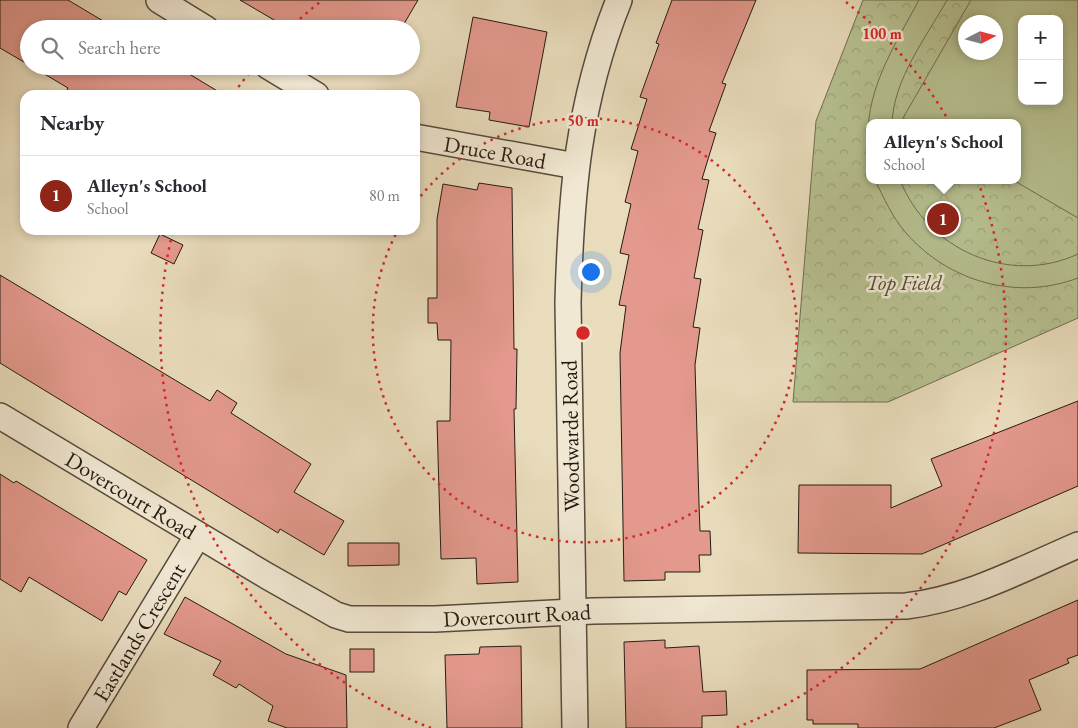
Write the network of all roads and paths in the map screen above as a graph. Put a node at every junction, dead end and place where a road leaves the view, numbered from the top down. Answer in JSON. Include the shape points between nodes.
{"nodes":[{"id":1,"x":159,"y":0,"type":"edge"},
{"id":2,"x":619,"y":0,"type":"edge"},
{"id":3,"x":191,"y":20,"type":"edge"},
{"id":4,"x":283,"y":75,"type":"edge"},
{"id":5,"x":308,"y":90,"type":"edge"},
{"id":6,"x":420,"y":139,"type":"edge"},
{"id":7,"x":576,"y":166,"type":"junction"},
{"id":8,"x":0,"y":416,"type":"edge"},
{"id":9,"x":198,"y":535,"type":"junction"},
{"id":10,"x":1078,"y":546,"type":"edge"},
{"id":11,"x":573,"y":612,"type":"junction"},
{"id":12,"x":81,"y":728,"type":"edge"},
{"id":13,"x":576,"y":728,"type":"edge"}],
"edges":[{"from":1,"to":3,"type":"street"},
{"from":2,"to":7,"type":"street","name":"Woodwarde Road","via":[[590,84]]},
{"from":4,"to":5,"type":"street"},
{"from":6,"to":7,"type":"street","name":"Druce Road"},
{"from":7,"to":11,"type":"street","name":"Woodwarde Road","via":[[568,302]]},
{"from":8,"to":9,"type":"street","name":"Dovercourt Road"},
{"from":9,"to":11,"type":"street","name":"Dovercourt Road","via":[[336,615],[349,619],[434,619]]},
{"from":9,"to":12,"type":"street","name":"Eastlands Crescent"},
{"from":10,"to":11,"type":"street","name":"Dovercourt Road","via":[[968,592],[928,604]]},
{"from":11,"to":13,"type":"street","name":"Woodwarde Road"}]}
